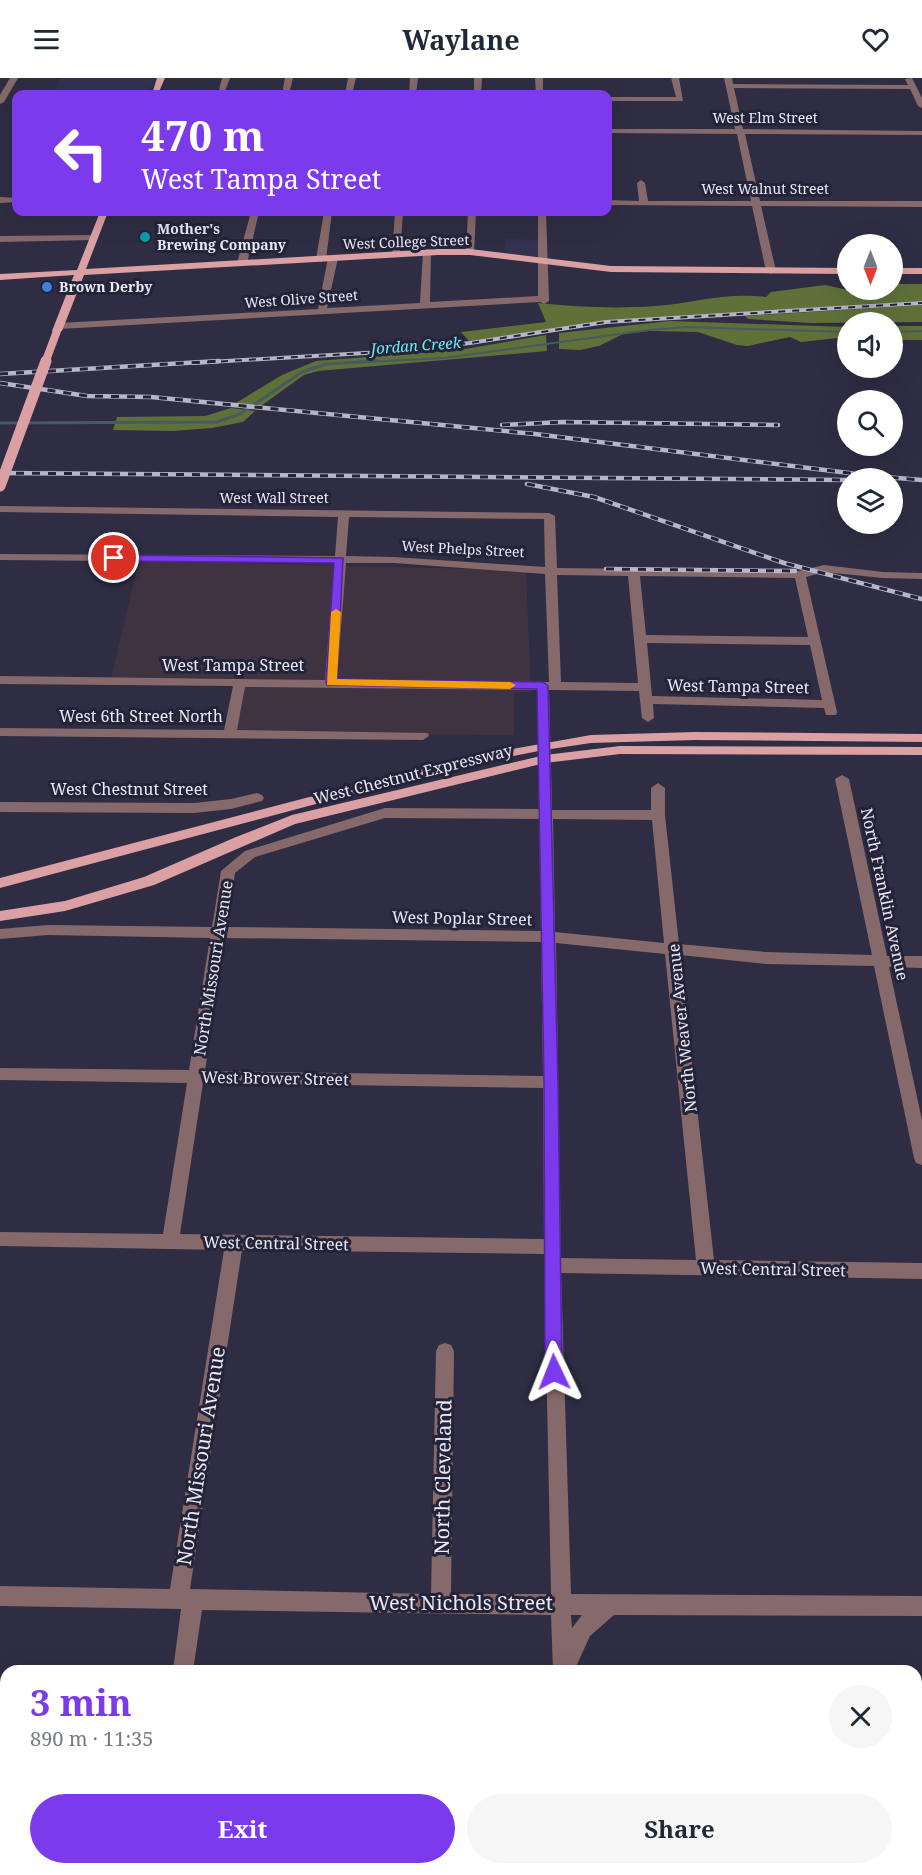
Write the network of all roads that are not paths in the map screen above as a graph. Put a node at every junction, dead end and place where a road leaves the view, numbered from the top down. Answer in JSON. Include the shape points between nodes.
{"nodes":[{"id":1,"x":14,"y":78,"type":"edge"},
{"id":2,"x":675,"y":78,"type":"edge"},
{"id":3,"x":909,"y":78,"type":"edge"},
{"id":4,"x":729,"y":82,"type":"edge"},
{"id":5,"x":913,"y":87,"type":"junction"},
{"id":6,"x":612,"y":99,"type":"edge"},
{"id":7,"x":0,"y":102,"type":"edge"},
{"id":8,"x":922,"y":106,"type":"edge"},
{"id":9,"x":612,"y":131,"type":"edge"},
{"id":10,"x":740,"y":132,"type":"junction"},
{"id":11,"x":922,"y":133,"type":"edge"},
{"id":12,"x":641,"y":183,"type":"dead end"},
{"id":13,"x":612,"y":202,"type":"edge"},
{"id":14,"x":644,"y":203,"type":"junction"},
{"id":15,"x":755,"y":203,"type":"junction"},
{"id":16,"x":922,"y":204,"type":"edge"},
{"id":17,"x":102,"y":216,"type":"edge"},
{"id":18,"x":254,"y":216,"type":"edge"},
{"id":19,"x":327,"y":216,"type":"edge"},
{"id":20,"x":399,"y":216,"type":"edge"},
{"id":21,"x":472,"y":216,"type":"edge"},
{"id":22,"x":542,"y":216,"type":"edge"},
{"id":23,"x":93,"y":237,"type":"junction"},
{"id":24,"x":0,"y":239,"type":"edge"},
{"id":25,"x":427,"y":252,"type":"junction"},
{"id":26,"x":470,"y":252,"type":"junction"},
{"id":27,"x":396,"y":254,"type":"junction"},
{"id":28,"x":333,"y":258,"type":"junction"},
{"id":29,"x":321,"y":259,"type":"junction"},
{"id":30,"x":543,"y":261,"type":"junction"},
{"id":31,"x":242,"y":263,"type":"junction"},
{"id":32,"x":771,"y":270,"type":"junction"},
{"id":33,"x":837,"y":271,"type":"edge"},
{"id":34,"x":903,"y":271,"type":"edge"},
{"id":35,"x":922,"y":271,"type":"edge"},
{"id":36,"x":79,"y":272,"type":"junction"},
{"id":37,"x":0,"y":277,"type":"edge"},
{"id":38,"x":425,"y":305,"type":"junction"},
{"id":39,"x":322,"y":311,"type":"junction"},
{"id":40,"x":58,"y":329,"type":"junction"},
{"id":41,"x":0,"y":486,"type":"edge"},
{"id":42,"x":0,"y":509,"type":"edge"},
{"id":43,"x":344,"y":513,"type":"junction"},
{"id":44,"x":0,"y":557,"type":"edge"},
{"id":45,"x":339,"y":560,"type":"junction"},
{"id":46,"x":550,"y":570,"type":"junction"},
{"id":47,"x":634,"y":573,"type":"junction"},
{"id":48,"x":800,"y":575,"type":"junction"},
{"id":49,"x":922,"y":576,"type":"edge"},
{"id":50,"x":640,"y":639,"type":"junction"},
{"id":51,"x":815,"y":641,"type":"junction"},
{"id":52,"x":0,"y":680,"type":"edge"},
{"id":53,"x":240,"y":682,"type":"junction"},
{"id":54,"x":332,"y":682,"type":"junction"},
{"id":55,"x":549,"y":686,"type":"junction"},
{"id":56,"x":646,"y":694,"type":"junction"},
{"id":57,"x":648,"y":718,"type":"dead end"},
{"id":58,"x":0,"y":732,"type":"edge"},
{"id":59,"x":230,"y":734,"type":"junction"},
{"id":60,"x":423,"y":736,"type":"dead end"},
{"id":61,"x":922,"y":738,"type":"edge"},
{"id":62,"x":922,"y":751,"type":"edge"},
{"id":63,"x":544,"y":753,"type":"junction"},
{"id":64,"x":842,"y":779,"type":"dead end"},
{"id":65,"x":658,"y":788,"type":"dead end"},
{"id":66,"x":256,"y":798,"type":"dead end"},
{"id":67,"x":0,"y":807,"type":"edge"},
{"id":68,"x":546,"y":814,"type":"junction"},
{"id":69,"x":658,"y":815,"type":"junction"},
{"id":70,"x":0,"y":883,"type":"edge"},
{"id":71,"x":0,"y":916,"type":"edge"},
{"id":72,"x":217,"y":933,"type":"junction"},
{"id":73,"x":0,"y":934,"type":"edge"},
{"id":74,"x":548,"y":937,"type":"junction"},
{"id":75,"x":674,"y":950,"type":"junction"},
{"id":76,"x":881,"y":962,"type":"junction"},
{"id":77,"x":922,"y":962,"type":"edge"},
{"id":78,"x":0,"y":1074,"type":"edge"},
{"id":79,"x":197,"y":1077,"type":"junction"},
{"id":80,"x":551,"y":1082,"type":"junction"},
{"id":81,"x":922,"y":1158,"type":"edge"},
{"id":82,"x":0,"y":1239,"type":"edge"},
{"id":83,"x":170,"y":1242,"type":"junction"},
{"id":84,"x":234,"y":1243,"type":"junction"},
{"id":85,"x":553,"y":1247,"type":"junction"},
{"id":86,"x":551,"y":1265,"type":"junction"},
{"id":87,"x":706,"y":1268,"type":"junction"},
{"id":88,"x":922,"y":1271,"type":"edge"},
{"id":89,"x":445,"y":1351,"type":"dead end"},
{"id":90,"x":0,"y":1596,"type":"edge"},
{"id":91,"x":186,"y":1599,"type":"junction"},
{"id":92,"x":561,"y":1603,"type":"junction"},
{"id":93,"x":441,"y":1604,"type":"junction"},
{"id":94,"x":613,"y":1604,"type":"junction"},
{"id":95,"x":922,"y":1606,"type":"edge"},
{"id":96,"x":183,"y":1665,"type":"edge"},
{"id":97,"x":563,"y":1665,"type":"edge"},
{"id":98,"x":566,"y":1665,"type":"edge"}],
"edges":[{"from":1,"to":7,"type":"street"},
{"from":2,"to":6,"type":"street","via":[[680,99]]},
{"from":3,"to":5,"type":"street"},
{"from":4,"to":5,"type":"street"},
{"from":4,"to":10,"type":"street"},
{"from":5,"to":8,"type":"street"},
{"from":9,"to":10,"type":"street","name":"West Elm Street"},
{"from":10,"to":11,"type":"street","name":"West Elm Street"},
{"from":10,"to":15,"type":"street"},
{"from":12,"to":14,"type":"street"},
{"from":13,"to":14,"type":"street","name":"West Walnut Street"},
{"from":14,"to":15,"type":"street","name":"West Walnut Street"},
{"from":15,"to":16,"type":"street","name":"West Walnut Street"},
{"from":15,"to":32,"type":"street"},
{"from":17,"to":23,"type":"main road"},
{"from":18,"to":31,"type":"street"},
{"from":19,"to":29,"type":"street"},
{"from":20,"to":27,"type":"street"},
{"from":21,"to":26,"type":"street"},
{"from":22,"to":30,"type":"street"},
{"from":23,"to":24,"type":"street"},
{"from":23,"to":36,"type":"main road"},
{"from":25,"to":26,"type":"main road","name":"West College Street"},
{"from":25,"to":27,"type":"main road","name":"West College Street"},
{"from":25,"to":38,"type":"street"},
{"from":26,"to":30,"type":"main road","name":"West College Street"},
{"from":27,"to":28,"type":"main road","name":"West College Street"},
{"from":28,"to":29,"type":"main road","name":"West College Street"},
{"from":28,"to":39,"type":"street"},
{"from":29,"to":31,"type":"main road","name":"West College Street"},
{"from":30,"to":32,"type":"main road","name":"West College Street","via":[[625,270]]},
{"from":30,"to":38,"type":"street","name":"West Olive Street","via":[[543,300]]},
{"from":31,"to":36,"type":"main road","name":"West College Street"},
{"from":32,"to":33,"type":"main road","name":"West College Street"},
{"from":34,"to":35,"type":"main road"},
{"from":36,"to":37,"type":"main road","name":"West College Street"},
{"from":36,"to":40,"type":"main road"},
{"from":38,"to":39,"type":"street","name":"West Olive Street"},
{"from":39,"to":40,"type":"street","name":"West Olive Street"},
{"from":40,"to":41,"type":"main road","bridge":true},
{"from":42,"to":43,"type":"street","name":"West Wall Street"},
{"from":43,"to":45,"type":"street"},
{"from":43,"to":46,"type":"street","name":"West Wall Street","via":[[549,516]]},
{"from":44,"to":45,"type":"street","name":"West Phelps Street"},
{"from":45,"to":46,"type":"street","name":"West Phelps Street"},
{"from":45,"to":54,"type":"street"},
{"from":46,"to":47,"type":"street","name":"West Phelps Street"},
{"from":46,"to":55,"type":"street"},
{"from":47,"to":48,"type":"street","name":"West Phelps Street"},
{"from":47,"to":50,"type":"street"},
{"from":48,"to":49,"type":"street","name":"West Phelps Street","via":[[824,568]]},
{"from":48,"to":51,"type":"street"},
{"from":50,"to":51,"type":"street"},
{"from":50,"to":56,"type":"street"},
{"from":51,"to":56,"type":"street","name":"West Tampa Street","via":[[830,708]]},
{"from":52,"to":53,"type":"street","name":"West Tampa Street"},
{"from":53,"to":54,"type":"street","name":"West Tampa Street"},
{"from":53,"to":59,"type":"street","name":"West 6th Street North"},
{"from":54,"to":55,"type":"street","name":"West Tampa Street"},
{"from":55,"to":56,"type":"street","name":"West Tampa Street"},
{"from":55,"to":63,"type":"street"},
{"from":56,"to":57,"type":"street"},
{"from":58,"to":59,"type":"street","name":"West 6th Street North"},
{"from":59,"to":60,"type":"street"},
{"from":61,"to":63,"type":"main road","name":"West Chestnut Expressway","via":[[591,739]]},
{"from":62,"to":63,"type":"main road","name":"West Chestnut Expressway"},
{"from":63,"to":68,"type":"street"},
{"from":63,"to":70,"type":"main road","name":"West Chestnut Expressway","via":[[451,764]]},
{"from":63,"to":71,"type":"main road","name":"West Chestnut Expressway","via":[[292,820],[149,881],[65,906]]},
{"from":64,"to":76,"type":"street","name":"North Franklin Avenue"},
{"from":65,"to":69,"type":"street","name":"North Weaver Avenue"},
{"from":66,"to":67,"type":"street","name":"West Chestnut Street","via":[[194,808]]},
{"from":68,"to":69,"type":"street"},
{"from":68,"to":72,"type":"street","name":"North Missouri Avenue","via":[[385,813],[250,855],[228,872]]},
{"from":68,"to":74,"type":"street"},
{"from":69,"to":75,"type":"street","name":"North Weaver Avenue"},
{"from":72,"to":73,"type":"street","name":"West Poplar Street","via":[[48,930]]},
{"from":72,"to":74,"type":"street","name":"West Poplar Street"},
{"from":72,"to":79,"type":"street","name":"North Missouri Avenue"},
{"from":74,"to":75,"type":"street","name":"West Poplar Street"},
{"from":74,"to":80,"type":"street"},
{"from":75,"to":76,"type":"street","name":"West Poplar Street"},
{"from":75,"to":87,"type":"street","name":"North Weaver Avenue"},
{"from":76,"to":77,"type":"street","name":"West Poplar Street"},
{"from":76,"to":81,"type":"street","name":"North Franklin Avenue"},
{"from":78,"to":79,"type":"street","name":"West Brower Street"},
{"from":79,"to":80,"type":"street","name":"West Brower Street"},
{"from":79,"to":83,"type":"street","name":"North Missouri Avenue"},
{"from":80,"to":85,"type":"street"},
{"from":82,"to":83,"type":"street","name":"West Central Street"},
{"from":83,"to":84,"type":"street","name":"West Central Street"},
{"from":84,"to":85,"type":"street","name":"West Central Street"},
{"from":84,"to":91,"type":"street","name":"North Missouri Avenue"},
{"from":85,"to":86,"type":"street"},
{"from":86,"to":87,"type":"street","name":"West Central Street"},
{"from":86,"to":92,"type":"street"},
{"from":87,"to":88,"type":"street","name":"West Central Street"},
{"from":89,"to":93,"type":"street","name":"North Cleveland"},
{"from":90,"to":91,"type":"street","name":"West Nichols Street"},
{"from":91,"to":93,"type":"street","name":"West Nichols Street"},
{"from":91,"to":96,"type":"street","name":"North Missouri Avenue"},
{"from":92,"to":93,"type":"street","name":"West Nichols Street"},
{"from":92,"to":94,"type":"street","name":"West Nichols Street"},
{"from":92,"to":97,"type":"street"},
{"from":94,"to":95,"type":"street","name":"West Nichols Street"},
{"from":94,"to":98,"type":"street","via":[[599,1610],[584,1625]]}]}
